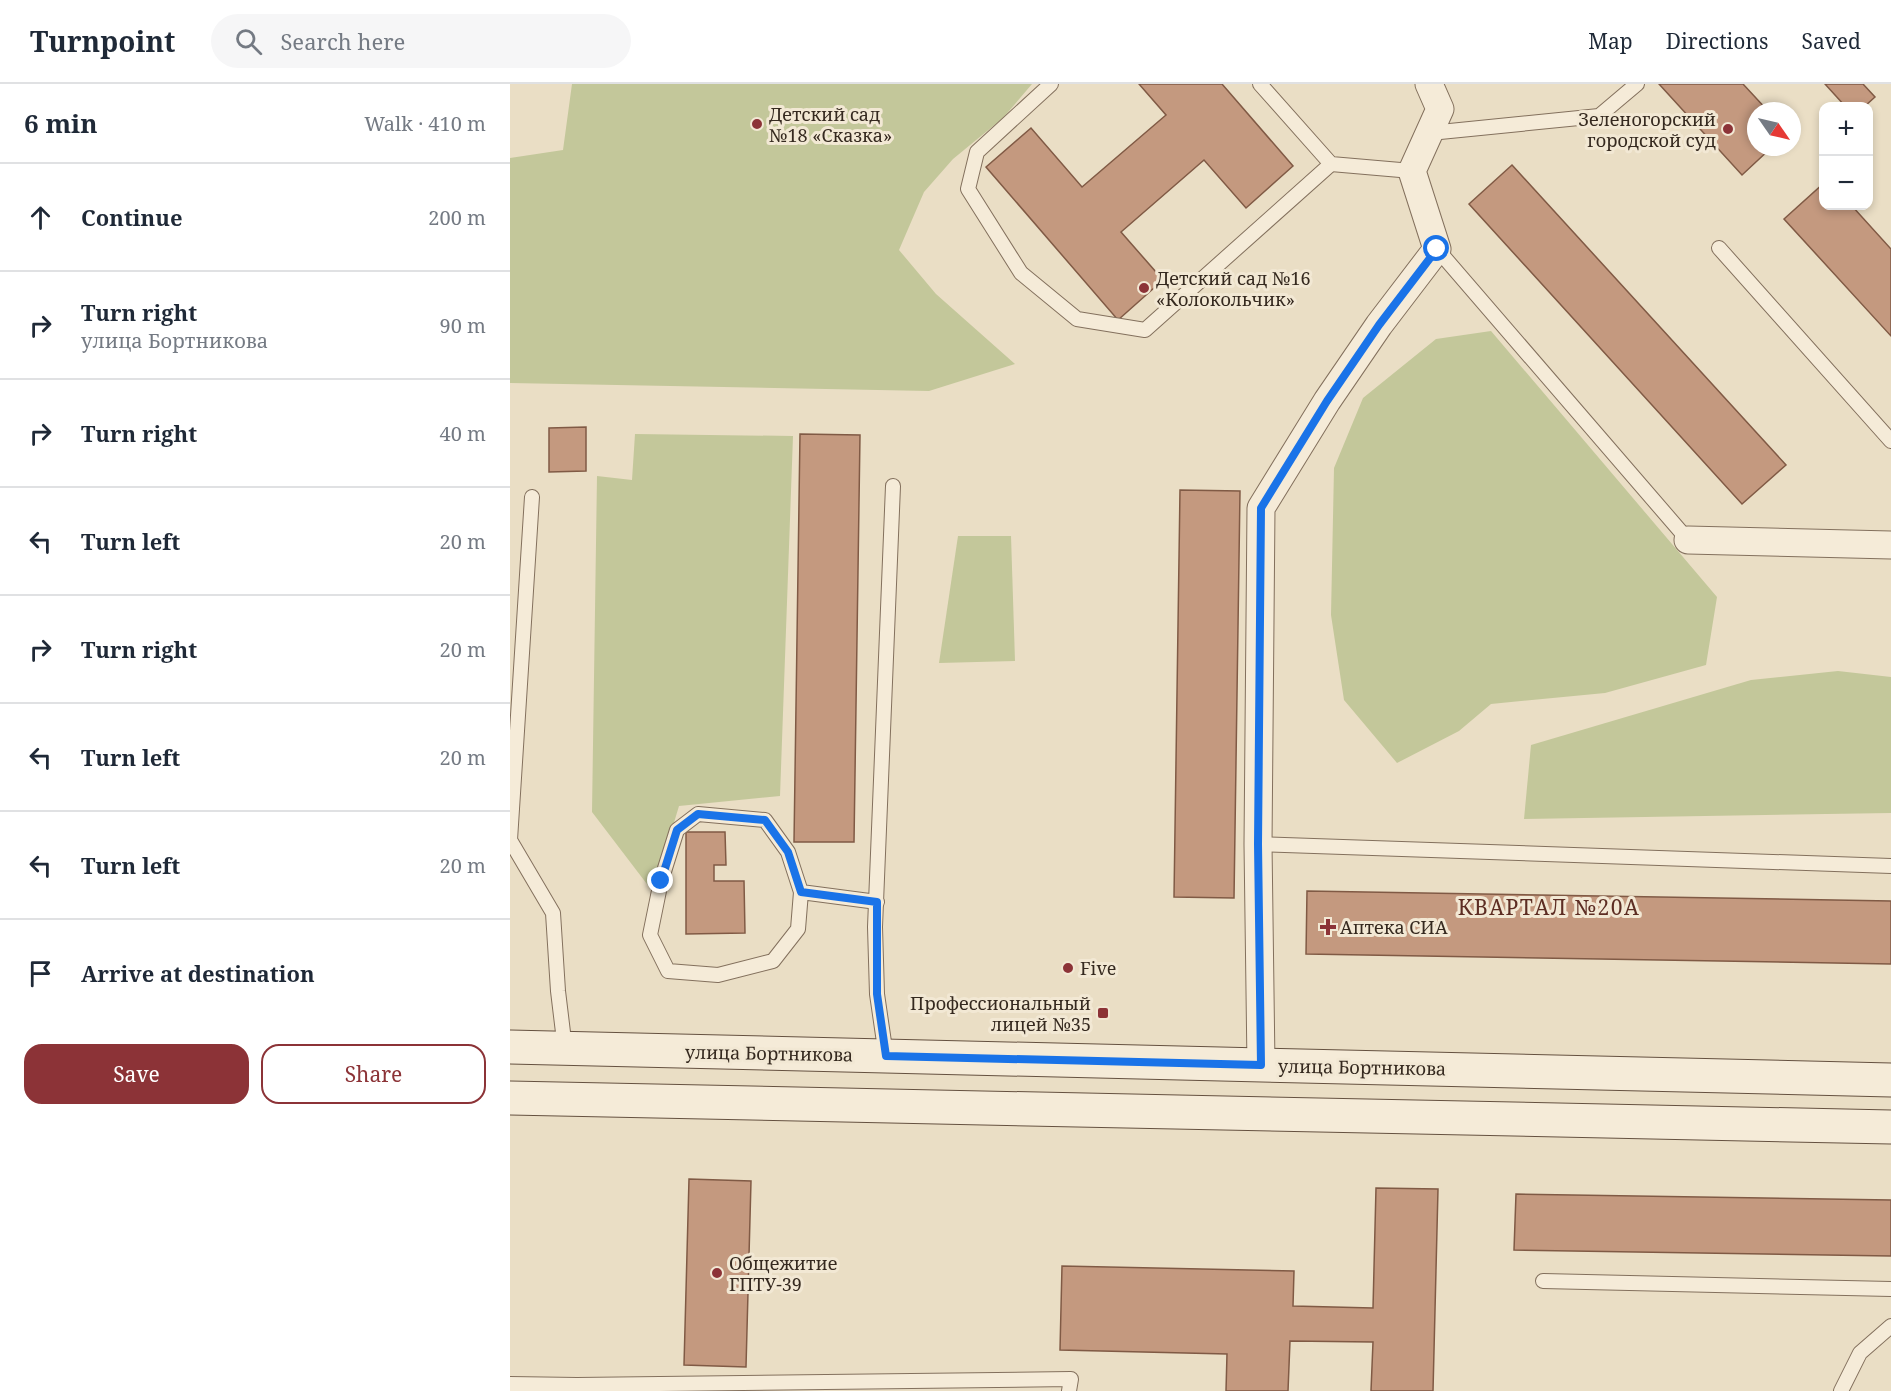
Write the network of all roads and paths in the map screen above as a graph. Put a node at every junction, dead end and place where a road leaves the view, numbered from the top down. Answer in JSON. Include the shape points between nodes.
{"nodes":[{"id":1,"x":1051,"y":84,"type":"edge"},
{"id":2,"x":1260,"y":84,"type":"edge"},
{"id":3,"x":1429,"y":84,"type":"edge"},
{"id":4,"x":1636,"y":84,"type":"edge"},
{"id":5,"x":1430,"y":133,"type":"junction"},
{"id":6,"x":1331,"y":164,"type":"junction"},
{"id":7,"x":1412,"y":171,"type":"junction"},
{"id":8,"x":1719,"y":248,"type":"dead end"},
{"id":9,"x":1437,"y":249,"type":"junction"},
{"id":10,"x":1891,"y":441,"type":"edge"},
{"id":11,"x":893,"y":486,"type":"dead end"},
{"id":12,"x":532,"y":497,"type":"dead end"},
{"id":13,"x":1688,"y":540,"type":"joint"},
{"id":14,"x":1891,"y":545,"type":"edge"},
{"id":15,"x":1258,"y":844,"type":"junction"},
{"id":16,"x":1891,"y":866,"type":"edge"},
{"id":17,"x":801,"y":892,"type":"junction"},
{"id":18,"x":877,"y":902,"type":"junction"},
{"id":19,"x":510,"y":1047,"type":"edge"},
{"id":20,"x":565,"y":1048,"type":"junction"},
{"id":21,"x":886,"y":1056,"type":"junction"},
{"id":22,"x":1261,"y":1065,"type":"junction"},
{"id":23,"x":1891,"y":1080,"type":"edge"},
{"id":24,"x":510,"y":1098,"type":"edge"},
{"id":25,"x":1262,"y":1113,"type":"junction"},
{"id":26,"x":1891,"y":1127,"type":"edge"},
{"id":27,"x":1543,"y":1281,"type":"dead end"},
{"id":28,"x":1891,"y":1289,"type":"edge"},
{"id":29,"x":1891,"y":1326,"type":"edge"},
{"id":30,"x":510,"y":1384,"type":"edge"},
{"id":31,"x":1069,"y":1391,"type":"edge"},
{"id":32,"x":1842,"y":1391,"type":"edge"}],
"edges":[{"from":1,"to":6,"type":"lane","via":[[977,152],[968,189],[1021,273],[1077,319],[1145,330]]},
{"from":2,"to":6,"type":"lane"},
{"from":3,"to":5,"type":"street","via":[[1440,109]]},
{"from":4,"to":5,"type":"lane","via":[[1599,116]]},
{"from":5,"to":7,"type":"street"},
{"from":6,"to":7,"type":"lane"},
{"from":7,"to":9,"type":"street"},
{"from":8,"to":10,"type":"lane"},
{"from":9,"to":13,"type":"lane"},
{"from":9,"to":15,"type":"street","via":[[1327,401],[1261,508]]},
{"from":11,"to":18,"type":"lane"},
{"from":12,"to":20,"type":"lane","via":[[510,840],[553,913]]},
{"from":13,"to":14,"type":"street"},
{"from":15,"to":16,"type":"lane"},
{"from":15,"to":22,"type":"street"},
{"from":17,"to":17,"type":"lane","via":[[788,852],[765,820],[698,814],[677,830],[650,935],[668,971],[718,975],[773,961],[798,929]]},
{"from":17,"to":18,"type":"lane"},
{"from":18,"to":21,"type":"lane","via":[[877,994]]},
{"from":19,"to":20,"type":"main road","name":"улица Бортникова"},
{"from":20,"to":21,"type":"main road","name":"улица Бортникова"},
{"from":21,"to":22,"type":"main road","name":"улица Бортникова"},
{"from":22,"to":23,"type":"main road","name":"улица Бортникова"},
{"from":22,"to":25,"type":"main road"},
{"from":24,"to":25,"type":"main road"},
{"from":25,"to":26,"type":"main road"},
{"from":27,"to":28,"type":"lane"},
{"from":29,"to":32,"type":"lane","via":[[1860,1353]]},
{"from":30,"to":31,"type":"lane","via":[[1071,1380]]}]}
